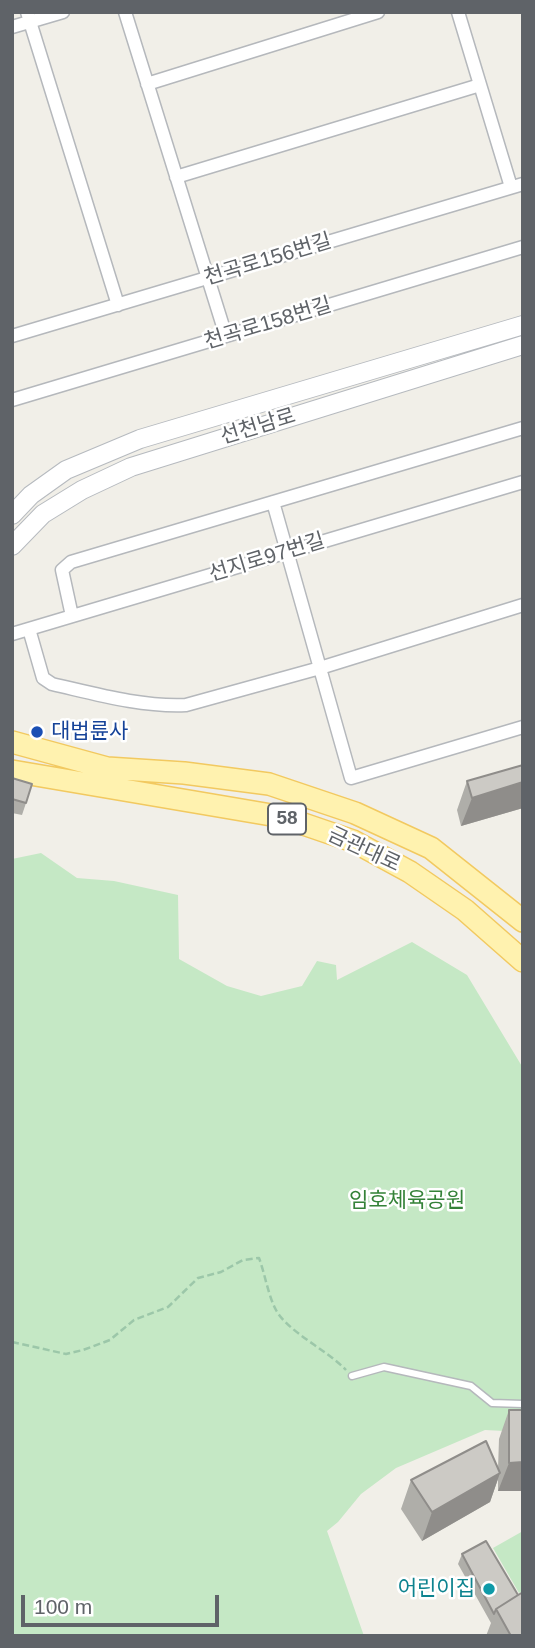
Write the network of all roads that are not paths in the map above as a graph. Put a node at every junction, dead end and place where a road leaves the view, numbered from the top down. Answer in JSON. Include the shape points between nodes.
{"nodes":[{"id":1,"x":63,"y":12,"type":"edge"},
{"id":2,"x":125,"y":12,"type":"edge"},
{"id":3,"x":379,"y":12,"type":"edge"},
{"id":4,"x":458,"y":12,"type":"edge"},
{"id":5,"x":29,"y":17,"type":"edge"},
{"id":6,"x":12,"y":26,"type":"edge"},
{"id":7,"x":147,"y":84,"type":"junction"},
{"id":8,"x":480,"y":85,"type":"junction"},
{"id":9,"x":176,"y":177,"type":"junction"},
{"id":10,"x":517,"y":185,"type":"edge"},
{"id":11,"x":523,"y":247,"type":"edge"},
{"id":12,"x":208,"y":278,"type":"junction"},
{"id":13,"x":118,"y":305,"type":"junction"},
{"id":14,"x":523,"y":325,"type":"edge"},
{"id":15,"x":12,"y":336,"type":"edge"},
{"id":16,"x":226,"y":336,"type":"junction"},
{"id":17,"x":523,"y":345,"type":"edge"},
{"id":18,"x":12,"y":400,"type":"edge"},
{"id":19,"x":523,"y":428,"type":"edge"},
{"id":20,"x":523,"y":482,"type":"edge"},
{"id":21,"x":273,"y":502,"type":"junction"},
{"id":22,"x":12,"y":515,"type":"edge"},
{"id":23,"x":12,"y":546,"type":"edge"},
{"id":24,"x":287,"y":552,"type":"junction"},
{"id":25,"x":523,"y":605,"type":"edge"},
{"id":26,"x":72,"y":616,"type":"junction"},
{"id":27,"x":29,"y":629,"type":"junction"},
{"id":28,"x":12,"y":634,"type":"edge"},
{"id":29,"x":320,"y":668,"type":"junction"},
{"id":30,"x":523,"y":727,"type":"edge"},
{"id":31,"x":12,"y":742,"type":"edge"},
{"id":32,"x":12,"y":771,"type":"edge"},
{"id":33,"x":523,"y":921,"type":"edge"},
{"id":34,"x":523,"y":961,"type":"edge"},
{"id":35,"x":352,"y":1376,"type":"road end"},
{"id":36,"x":523,"y":1404,"type":"edge"}],
"edges":[{"from":1,"to":5,"type":"street"},
{"from":2,"to":7,"type":"street"},
{"from":3,"to":7,"type":"street"},
{"from":4,"to":8,"type":"street"},
{"from":5,"to":6,"type":"street"},
{"from":5,"to":13,"type":"street"},
{"from":7,"to":9,"type":"street"},
{"from":8,"to":9,"type":"street"},
{"from":8,"to":10,"type":"street"},
{"from":9,"to":12,"type":"street"},
{"from":10,"to":12,"type":"street","name":"천곡로156번길"},
{"from":11,"to":16,"type":"street","name":"천곡로158번길"},
{"from":12,"to":13,"type":"street","name":"천곡로156번길"},
{"from":12,"to":16,"type":"street"},
{"from":13,"to":15,"type":"street","name":"천곡로156번길"},
{"from":14,"to":22,"type":"main road","name":"선천남로","via":[[140,439],[66,470]]},
{"from":16,"to":18,"type":"street","name":"천곡로158번길"},
{"from":17,"to":23,"type":"main road","name":"선천남로","via":[[131,467],[82,489],[43,514]]},
{"from":19,"to":21,"type":"street"},
{"from":20,"to":24,"type":"street","name":"선지로97번길"},
{"from":21,"to":24,"type":"street"},
{"from":21,"to":26,"type":"street","via":[[71,562],[62,570]]},
{"from":24,"to":26,"type":"street","name":"선지로97번길"},
{"from":24,"to":29,"type":"street"},
{"from":25,"to":29,"type":"street"},
{"from":26,"to":27,"type":"street","name":"선지로97번길"},
{"from":27,"to":28,"type":"street","name":"선지로97번길"},
{"from":27,"to":29,"type":"street","via":[[43,678],[52,684],[167,706],[187,705]]},
{"from":29,"to":30,"type":"street","via":[[351,778]]},
{"from":31,"to":33,"type":"main road","name":"금관대로","number":"58","via":[[107,768],[269,784],[355,813],[431,848]]},
{"from":32,"to":34,"type":"main road","name":"금관대로","number":"58","via":[[283,817],[353,841],[465,909]]},
{"from":35,"to":36,"type":"lane","via":[[384,1367],[471,1386],[492,1403]]}]}
